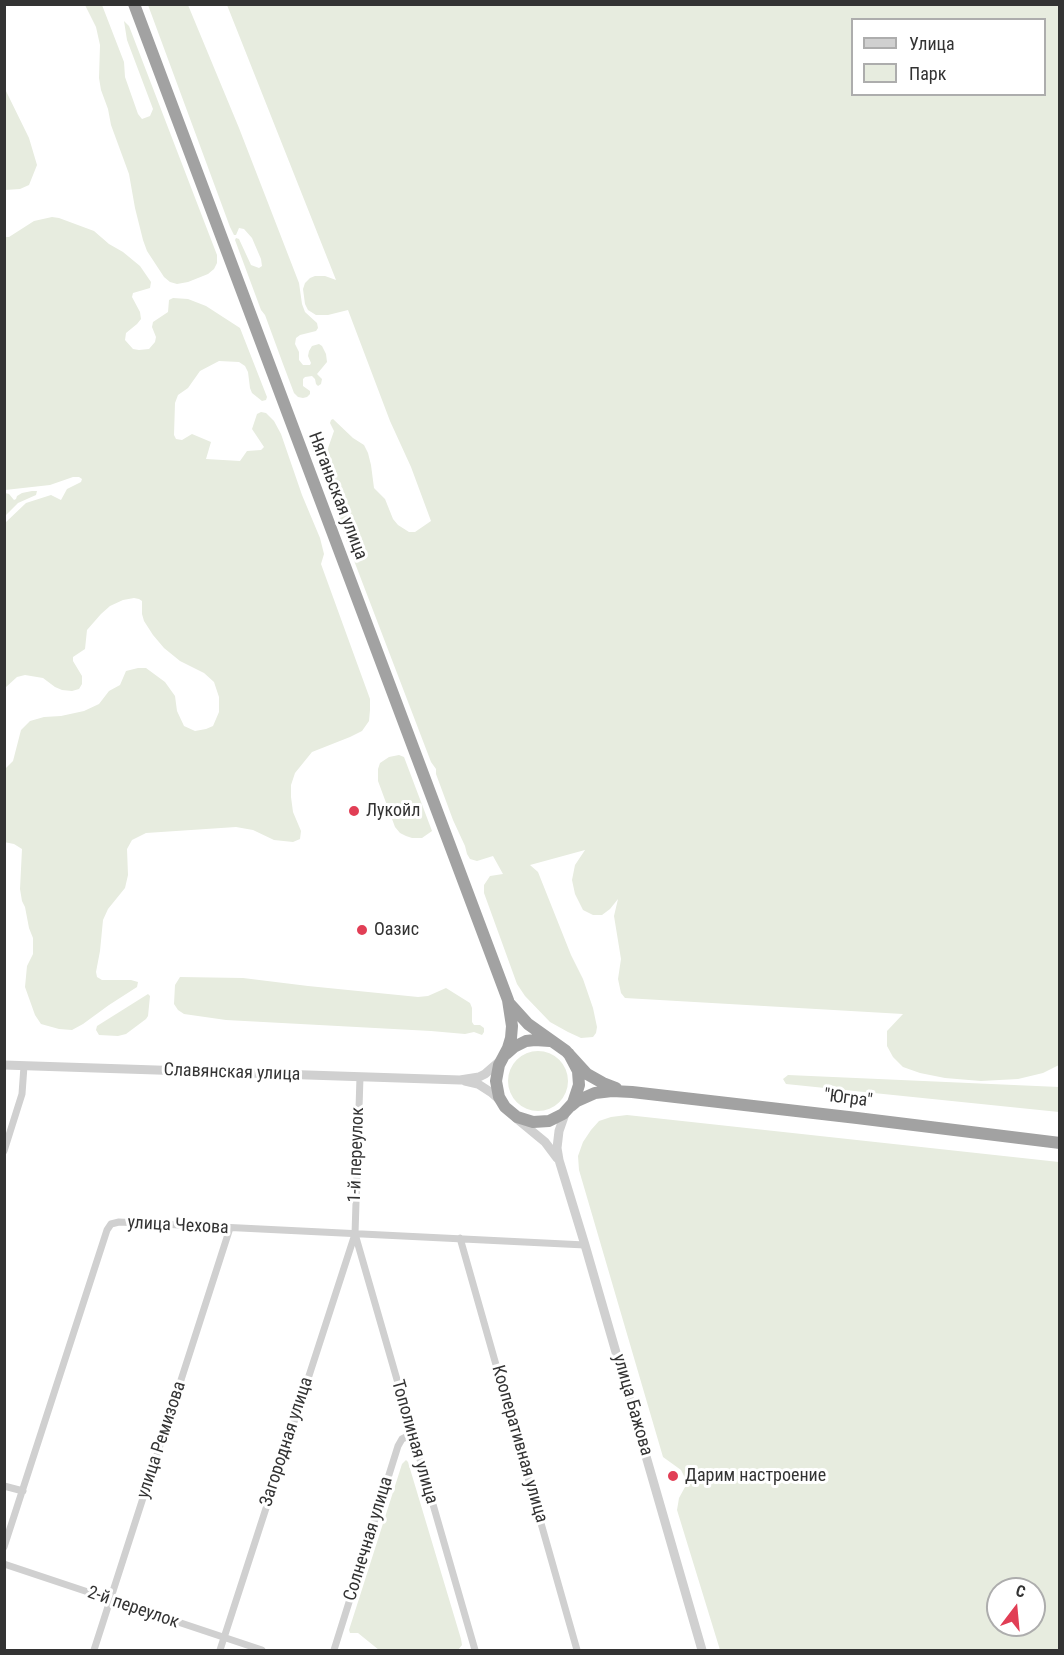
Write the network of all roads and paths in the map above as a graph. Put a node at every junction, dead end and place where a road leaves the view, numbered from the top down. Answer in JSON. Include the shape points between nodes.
{"nodes":[{"id":1,"x":134,"y":4,"type":"edge"},
{"id":2,"x":508,"y":1000,"type":"junction"},
{"id":3,"x":554,"y":1043,"type":"junction"},
{"id":4,"x":569,"y":1054,"type":"junction"},
{"id":5,"x":503,"y":1058,"type":"junction"},
{"id":6,"x":4,"y":1065,"type":"edge"},
{"id":7,"x":24,"y":1066,"type":"junction"},
{"id":8,"x":360,"y":1077,"type":"junction"},
{"id":9,"x":460,"y":1080,"type":"junction"},
{"id":10,"x":632,"y":1092,"type":"junction"},
{"id":11,"x":505,"y":1106,"type":"junction"},
{"id":12,"x":569,"y":1108,"type":"junction"},
{"id":13,"x":1059,"y":1143,"type":"edge"},
{"id":14,"x":4,"y":1150,"type":"edge"},
{"id":15,"x":559,"y":1160,"type":"junction"},
{"id":16,"x":230,"y":1228,"type":"junction"},
{"id":17,"x":355,"y":1234,"type":"junction"},
{"id":18,"x":460,"y":1238,"type":"junction"},
{"id":19,"x":585,"y":1245,"type":"junction"},
{"id":20,"x":412,"y":1434,"type":"junction"},
{"id":21,"x":4,"y":1486,"type":"edge"},
{"id":22,"x":23,"y":1491,"type":"junction"},
{"id":23,"x":4,"y":1547,"type":"edge"},
{"id":24,"x":4,"y":1564,"type":"edge"},
{"id":25,"x":111,"y":1600,"type":"junction"},
{"id":26,"x":224,"y":1638,"type":"junction"},
{"id":27,"x":94,"y":1650,"type":"edge"},
{"id":28,"x":220,"y":1650,"type":"edge"},
{"id":29,"x":262,"y":1650,"type":"edge"},
{"id":30,"x":334,"y":1650,"type":"edge"},
{"id":31,"x":475,"y":1650,"type":"edge"},
{"id":32,"x":577,"y":1650,"type":"edge"},
{"id":33,"x":702,"y":1650,"type":"edge"}],
"edges":[{"from":1,"to":2,"type":"highway","name":"Няганьская улица"},
{"from":2,"to":3,"type":"highway","via":[[528,1024]]},
{"from":2,"to":5,"type":"highway","via":[[512,1034]]},
{"from":3,"to":4,"type":"highway"},
{"from":3,"to":5,"type":"highway","via":[[526,1041]]},
{"from":4,"to":10,"type":"highway","via":[[595,1079]]},
{"from":4,"to":12,"type":"highway","via":[[579,1080]]},
{"from":5,"to":9,"type":"street","via":[[485,1074]]},
{"from":5,"to":11,"type":"highway","via":[[496,1081]]},
{"from":6,"to":7,"type":"street","name":"Славянская улица"},
{"from":7,"to":8,"type":"street","name":"Славянская улица"},
{"from":7,"to":14,"type":"street","via":[[22,1094]]},
{"from":8,"to":9,"type":"street","name":"Славянская улица"},
{"from":8,"to":17,"type":"street","name":"1-й переулок"},
{"from":9,"to":11,"type":"street","via":[[478,1084]]},
{"from":10,"to":12,"type":"highway","via":[[595,1093]]},
{"from":10,"to":13,"type":"highway","name":"\"Югра\""},
{"from":11,"to":12,"type":"highway","via":[[522,1119],[538,1122],[554,1119]]},
{"from":11,"to":15,"type":"street"},
{"from":12,"to":15,"type":"street","via":[[559,1131]]},
{"from":15,"to":19,"type":"street","name":"улица Бажова"},
{"from":16,"to":17,"type":"street","name":"улица Чехова"},
{"from":16,"to":22,"type":"street","name":"улица Чехова","via":[[111,1224]]},
{"from":16,"to":25,"type":"street","name":"улица Ремизова"},
{"from":17,"to":18,"type":"street","name":"улица Чехова"},
{"from":17,"to":20,"type":"street","name":"Тополиная улица"},
{"from":17,"to":26,"type":"street","name":"Загородная улица"},
{"from":18,"to":19,"type":"street","name":"улица Чехова"},
{"from":18,"to":32,"type":"street","name":"Кооперативная улица"},
{"from":19,"to":33,"type":"street","name":"улица Бажова"},
{"from":20,"to":30,"type":"street","name":"Солнечная улица","via":[[398,1446]]},
{"from":20,"to":31,"type":"street","name":"Тополиная улица"},
{"from":21,"to":22,"type":"street"},
{"from":22,"to":23,"type":"street","name":"улица Чехова"},
{"from":24,"to":25,"type":"street","name":"2-й переулок"},
{"from":25,"to":26,"type":"street","name":"2-й переулок"},
{"from":25,"to":27,"type":"street","name":"улица Ремизова"},
{"from":26,"to":28,"type":"street","name":"Загородная улица"},
{"from":26,"to":29,"type":"street","name":"2-й переулок"}]}
